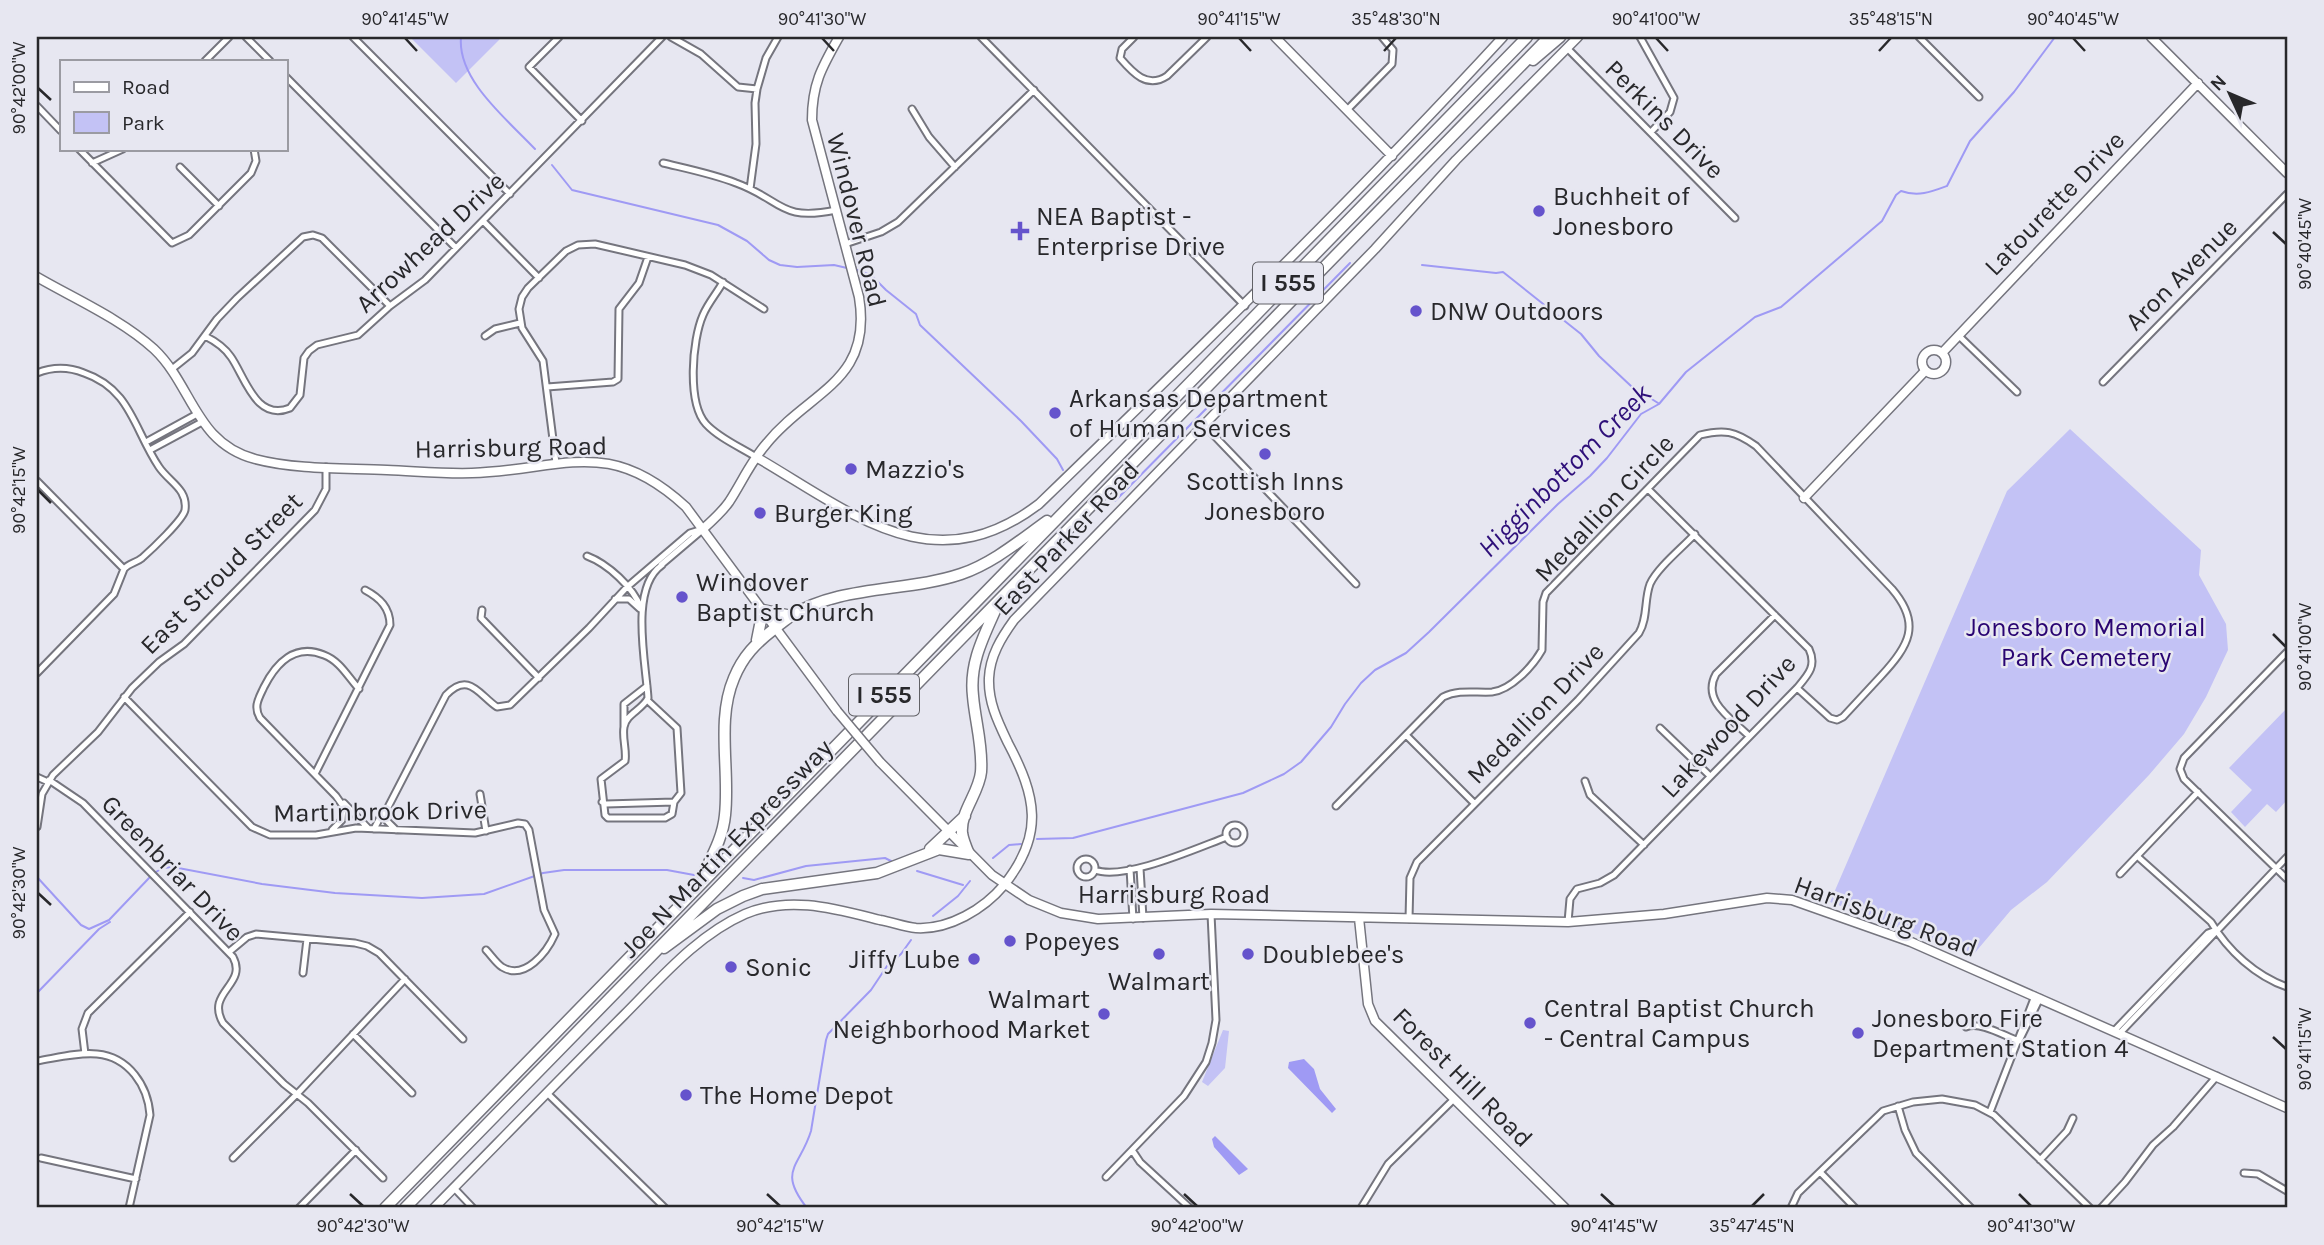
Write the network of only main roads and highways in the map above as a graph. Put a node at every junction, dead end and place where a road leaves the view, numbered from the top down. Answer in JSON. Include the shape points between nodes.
{"nodes":[{"id":1,"x":1527,"y":37,"type":"edge"},
{"id":2,"x":1549,"y":37,"type":"edge"},
{"id":3,"x":1560,"y":37,"type":"edge"},
{"id":4,"x":1495,"y":92,"type":"junction"},
{"id":5,"x":1069,"y":506,"type":"junction"},
{"id":6,"x":1001,"y":597,"type":"junction"},
{"id":7,"x":791,"y":616,"type":"junction"},
{"id":8,"x":756,"y":642,"type":"junction"},
{"id":9,"x":965,"y":816,"type":"junction"},
{"id":10,"x":925,"y":853,"type":"junction"},
{"id":11,"x":698,"y":885,"type":"junction"},
{"id":12,"x":643,"y":963,"type":"junction"},
{"id":13,"x":384,"y":1208,"type":"edge"},
{"id":14,"x":405,"y":1208,"type":"edge"}],
"edges":[{"from":1,"to":5,"type":"highway","name":"Joe N Martin Expressway","number":"I 555"},
{"from":2,"to":4,"type":"highway","name":"Joe N Martin Expressway","number":"I 555"},
{"from":3,"to":4,"type":"highway"},
{"from":4,"to":6,"type":"highway","name":"Joe N Martin Expressway","number":"I 555"},
{"from":5,"to":7,"type":"highway","via":[[974,569],[858,593]]},
{"from":5,"to":11,"type":"highway","name":"Joe N Martin Expressway","number":"I 555"},
{"from":6,"to":9,"type":"highway","via":[[973,672],[981,771]]},
{"from":6,"to":12,"type":"highway","name":"Joe N Martin Expressway","number":"I 555"},
{"from":7,"to":8,"type":"highway"},
{"from":7,"to":8,"type":"highway","via":[[763,610]]},
{"from":8,"to":11,"type":"highway","via":[[739,666],[728,695],[725,817]]},
{"from":9,"to":10,"type":"highway"},
{"from":9,"to":10,"type":"highway","via":[[962,831],[969,854],[939,849]]},
{"from":10,"to":12,"type":"highway","via":[[877,873],[777,886],[743,896],[717,909]]},
{"from":11,"to":13,"type":"highway","name":"Joe N Martin Expressway","number":"I 555"},
{"from":12,"to":14,"type":"highway","name":"Joe N Martin Expressway","number":"I 555"}]}
